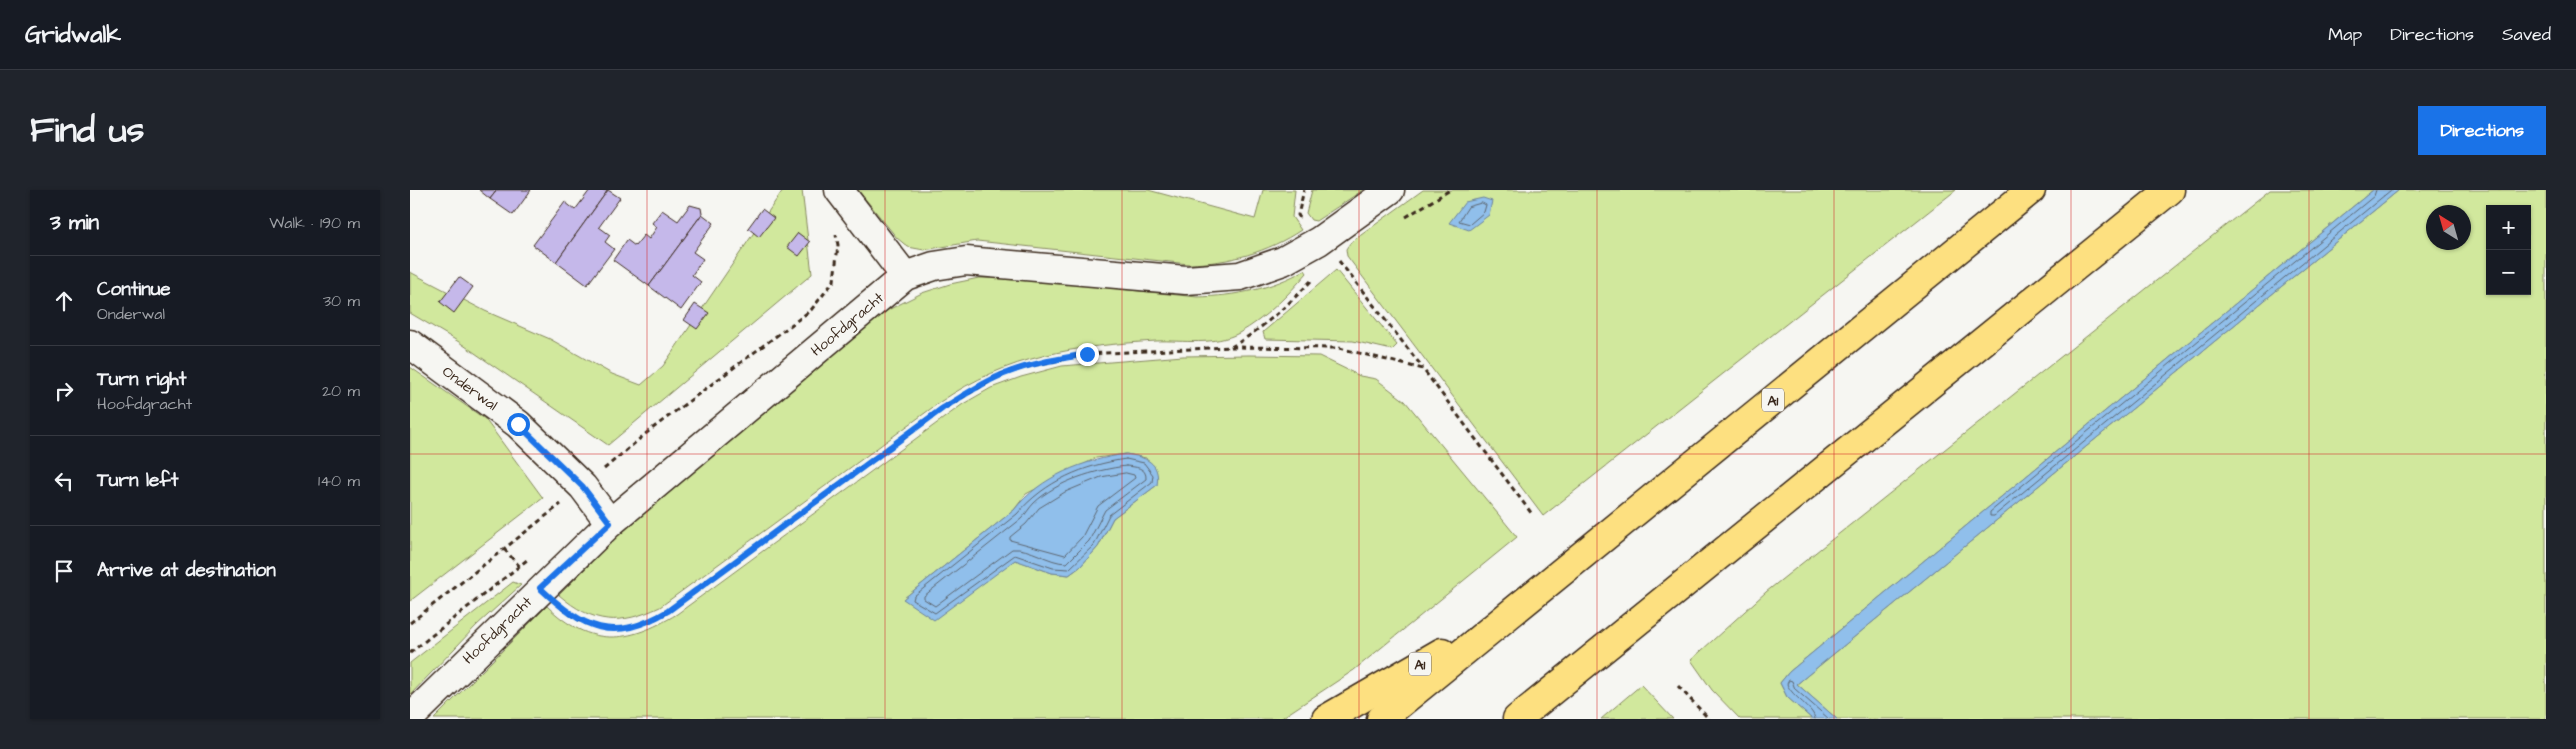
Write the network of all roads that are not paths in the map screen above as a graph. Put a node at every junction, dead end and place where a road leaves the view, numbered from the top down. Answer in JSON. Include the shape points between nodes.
{"nodes":[{"id":1,"x":839,"y":190,"type":"edge"},
{"id":2,"x":1390,"y":190,"type":"edge"},
{"id":3,"x":2031,"y":190,"type":"edge"},
{"id":4,"x":2170,"y":190,"type":"edge"},
{"id":5,"x":905,"y":276,"type":"junction"},
{"id":6,"x":410,"y":344,"type":"edge"},
{"id":7,"x":610,"y":523,"type":"junction"},
{"id":8,"x":1669,"y":597,"type":"junction"},
{"id":9,"x":1515,"y":610,"type":"junction"},
{"id":10,"x":410,"y":718,"type":"edge"},
{"id":11,"x":1326,"y":719,"type":"edge"},
{"id":12,"x":1381,"y":719,"type":"edge"},
{"id":13,"x":1517,"y":719,"type":"edge"},
{"id":14,"x":1545,"y":719,"type":"edge"}],
"edges":[{"from":1,"to":5,"type":"street"},
{"from":2,"to":5,"type":"street","name":"Hoofdgracht","via":[[1283,261],[1240,276],[1186,280],[966,261],[934,266]]},
{"from":3,"to":9,"type":"highway","number":"A1"},
{"from":4,"to":8,"type":"highway"},
{"from":5,"to":7,"type":"street","name":"Hoofdgracht"},
{"from":6,"to":7,"type":"street","name":"Onderwal","via":[[518,424],[583,487]]},
{"from":7,"to":10,"type":"street","name":"Hoofdgracht"},
{"from":8,"to":13,"type":"highway"},
{"from":8,"to":14,"type":"highway"},
{"from":9,"to":11,"type":"highway","number":"A1"},
{"from":9,"to":12,"type":"highway","number":"A1"}]}
